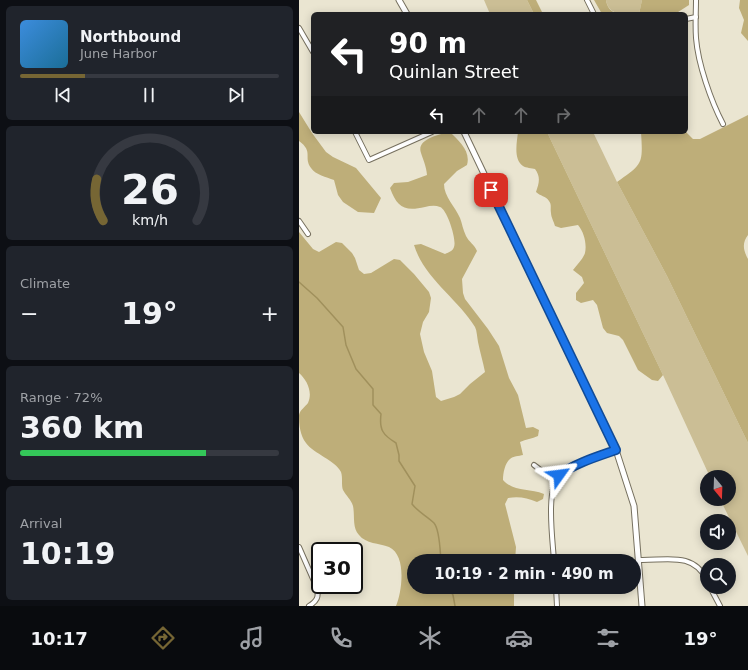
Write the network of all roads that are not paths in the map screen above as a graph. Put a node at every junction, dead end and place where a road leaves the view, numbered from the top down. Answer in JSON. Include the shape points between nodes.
{"nodes":[{"id":1,"x":399,"y":0,"type":"edge"},
{"id":2,"x":587,"y":0,"type":"edge"},
{"id":3,"x":696,"y":0,"type":"edge"},
{"id":4,"x":406,"y":12,"type":"edge"},
{"id":5,"x":593,"y":12,"type":"edge"},
{"id":6,"x":696,"y":17,"type":"junction"},
{"id":7,"x":688,"y":19,"type":"edge"},
{"id":8,"x":299,"y":28,"type":"edge"},
{"id":9,"x":311,"y":49,"type":"edge"},
{"id":10,"x":723,"y":124,"type":"dead end"},
{"id":11,"x":356,"y":134,"type":"edge"},
{"id":12,"x":428,"y":134,"type":"edge"},
{"id":13,"x":464,"y":134,"type":"edge"},
{"id":14,"x":299,"y":221,"type":"edge"},
{"id":15,"x":308,"y":234,"type":"dead end"},
{"id":16,"x":616,"y":450,"type":"junction"},
{"id":17,"x":534,"y":465,"type":"dead end"},
{"id":18,"x":555,"y":481,"type":"junction"},
{"id":19,"x":299,"y":547,"type":"edge"},
{"id":20,"x":555,"y":554,"type":"edge"},
{"id":21,"x":638,"y":554,"type":"edge"},
{"id":22,"x":641,"y":560,"type":"edge"},
{"id":23,"x":700,"y":570,"type":"edge"},
{"id":24,"x":641,"y":591,"type":"edge"},
{"id":25,"x":556,"y":594,"type":"edge"},
{"id":26,"x":714,"y":594,"type":"edge"},
{"id":27,"x":310,"y":606,"type":"edge"},
{"id":28,"x":557,"y":606,"type":"edge"},
{"id":29,"x":642,"y":606,"type":"edge"},
{"id":30,"x":720,"y":606,"type":"edge"}],
"edges":[{"from":1,"to":4,"type":"street"},
{"from":2,"to":5,"type":"street"},
{"from":3,"to":6,"type":"street"},
{"from":6,"to":7,"type":"street"},
{"from":6,"to":10,"type":"street","via":[[696,39],[703,71]]},
{"from":8,"to":9,"type":"street"},
{"from":11,"to":12,"type":"street","via":[[369,160]]},
{"from":13,"to":16,"type":"street"},
{"from":14,"to":15,"type":"street"},
{"from":16,"to":18,"type":"street","via":[[570,467]]},
{"from":16,"to":21,"type":"street","via":[[634,506]]},
{"from":17,"to":18,"type":"street"},
{"from":18,"to":20,"type":"street","via":[[551,501]]},
{"from":19,"to":27,"type":"street","via":[[317,588],[318,597]]},
{"from":22,"to":23,"type":"street","via":[[675,558]]},
{"from":24,"to":29,"type":"street"},
{"from":25,"to":28,"type":"street"},
{"from":26,"to":30,"type":"street"}]}
